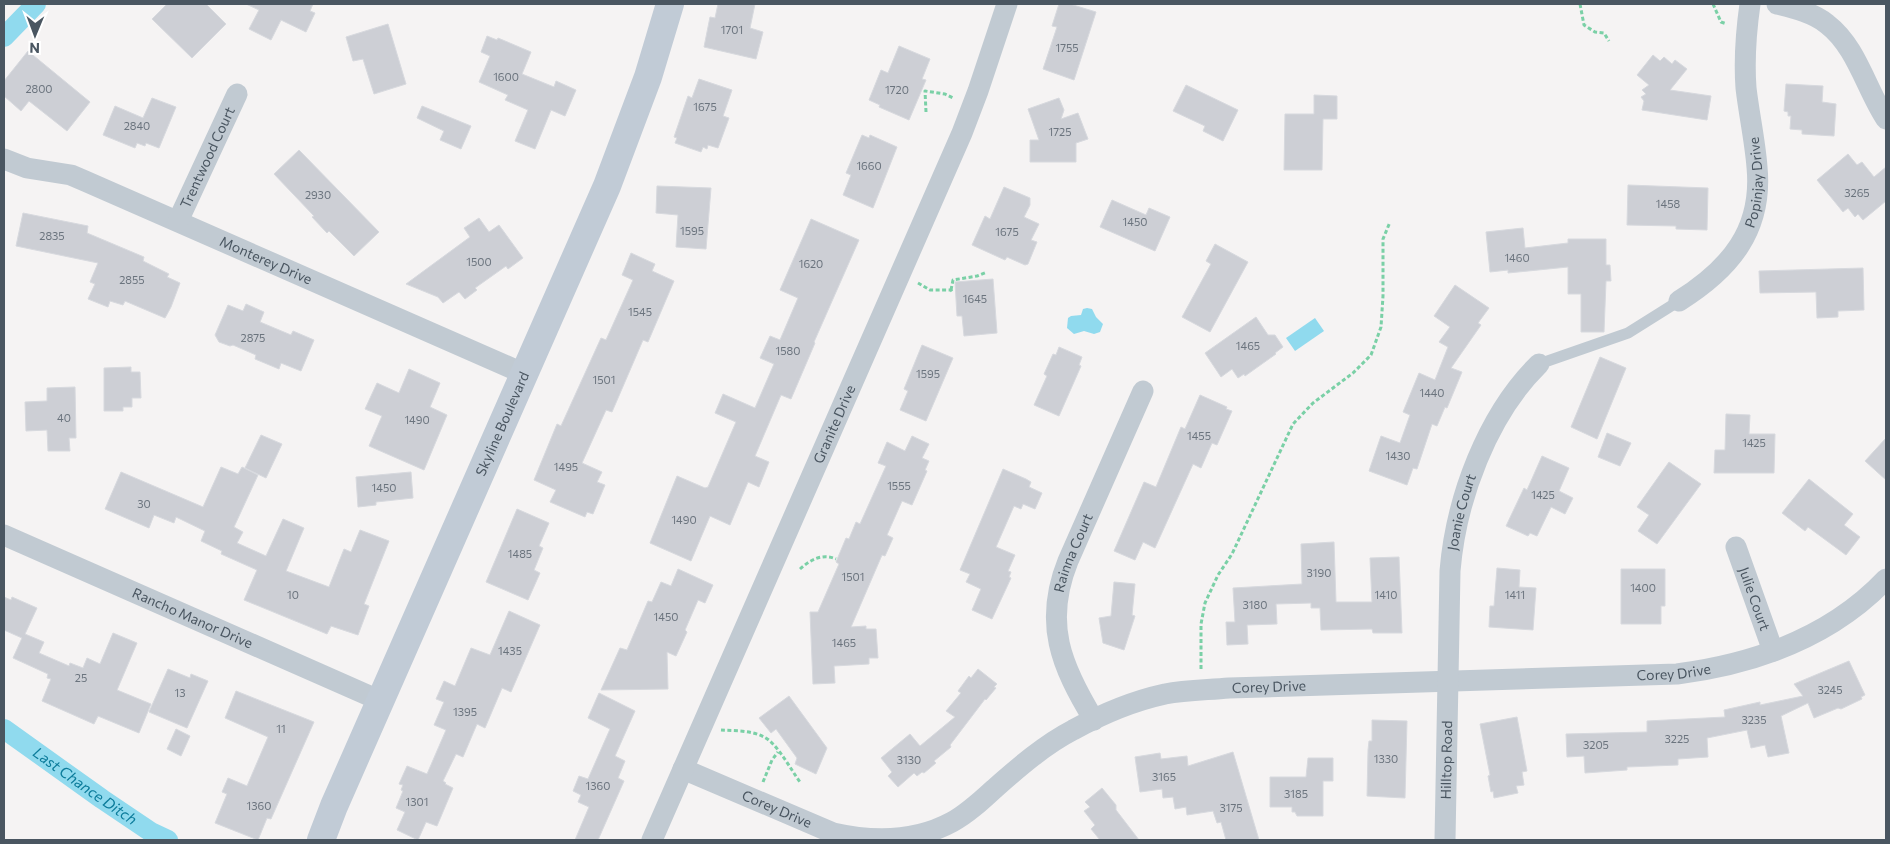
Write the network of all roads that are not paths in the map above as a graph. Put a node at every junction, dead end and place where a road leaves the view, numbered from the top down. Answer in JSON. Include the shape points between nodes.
{"nodes":[{"id":1,"x":670,"y":4,"type":"edge"},
{"id":2,"x":1006,"y":4,"type":"edge"},
{"id":3,"x":1750,"y":4,"type":"edge"},
{"id":4,"x":1777,"y":4,"type":"edge"},
{"id":5,"x":237,"y":94,"type":"dead end"},
{"id":6,"x":1886,"y":119,"type":"edge"},
{"id":7,"x":4,"y":158,"type":"edge"},
{"id":8,"x":178,"y":221,"type":"junction"},
{"id":9,"x":1680,"y":301,"type":"joint"},
{"id":10,"x":1539,"y":364,"type":"joint"},
{"id":11,"x":525,"y":374,"type":"junction"},
{"id":12,"x":1143,"y":391,"type":"dead end"},
{"id":13,"x":4,"y":535,"type":"edge"},
{"id":14,"x":1736,"y":547,"type":"dead end"},
{"id":15,"x":1886,"y":579,"type":"edge"},
{"id":16,"x":1773,"y":652,"type":"junction"},
{"id":17,"x":1448,"y":680,"type":"junction"},
{"id":18,"x":381,"y":701,"type":"junction"},
{"id":19,"x":1094,"y":720,"type":"junction"},
{"id":20,"x":684,"y":768,"type":"junction"},
{"id":21,"x":321,"y":840,"type":"edge"},
{"id":22,"x":652,"y":840,"type":"edge"},
{"id":23,"x":1445,"y":840,"type":"edge"}],
"edges":[{"from":1,"to":11,"type":"street","name":"Skyline Boulevard","via":[[621,152]]},
{"from":2,"to":20,"type":"street","name":"Granite Drive","via":[[962,132]]},
{"from":3,"to":9,"type":"street","name":"Popinjay Drive","via":[[1745,68],[1758,168],[1756,210],[1740,247],[1728,263]]},
{"from":4,"to":6,"type":"street","via":[[1809,14],[1840,35]]},
{"from":5,"to":8,"type":"street","name":"Trentwood Court"},
{"from":7,"to":8,"type":"street","name":"Monterey Drive","via":[[26,168],[71,175]]},
{"from":8,"to":11,"type":"street","name":"Monterey Drive"},
{"from":9,"to":10,"type":"lane","via":[[1628,333]]},
{"from":10,"to":17,"type":"street","name":"Joanie Court","via":[[1512,396],[1492,431],[1472,474],[1458,517],[1450,571]]},
{"from":11,"to":18,"type":"street","name":"Skyline Boulevard"},
{"from":12,"to":19,"type":"street","name":"Rainna Court","via":[[1068,561],[1058,594],[1056,617],[1061,655]]},
{"from":13,"to":18,"type":"street","name":"Rancho Manor Drive"},
{"from":14,"to":16,"type":"street","name":"Julie Court"},
{"from":15,"to":16,"type":"street","name":"Corey Drive","via":[[1858,605],[1828,626]]},
{"from":16,"to":17,"type":"street","name":"Corey Drive","via":[[1734,664],[1677,674]]},
{"from":17,"to":19,"type":"street","name":"Corey Drive","via":[[1176,693],[1144,699]]},
{"from":17,"to":23,"type":"street","name":"Hilltop Road"},
{"from":18,"to":21,"type":"street","name":"Skyline Boulevard"},
{"from":19,"to":20,"type":"street","name":"Corey Drive","via":[[1072,730],[1029,760],[954,822],[933,831],[893,839],[854,838],[833,833]]},
{"from":20,"to":22,"type":"street","name":"Granite Drive"}]}
